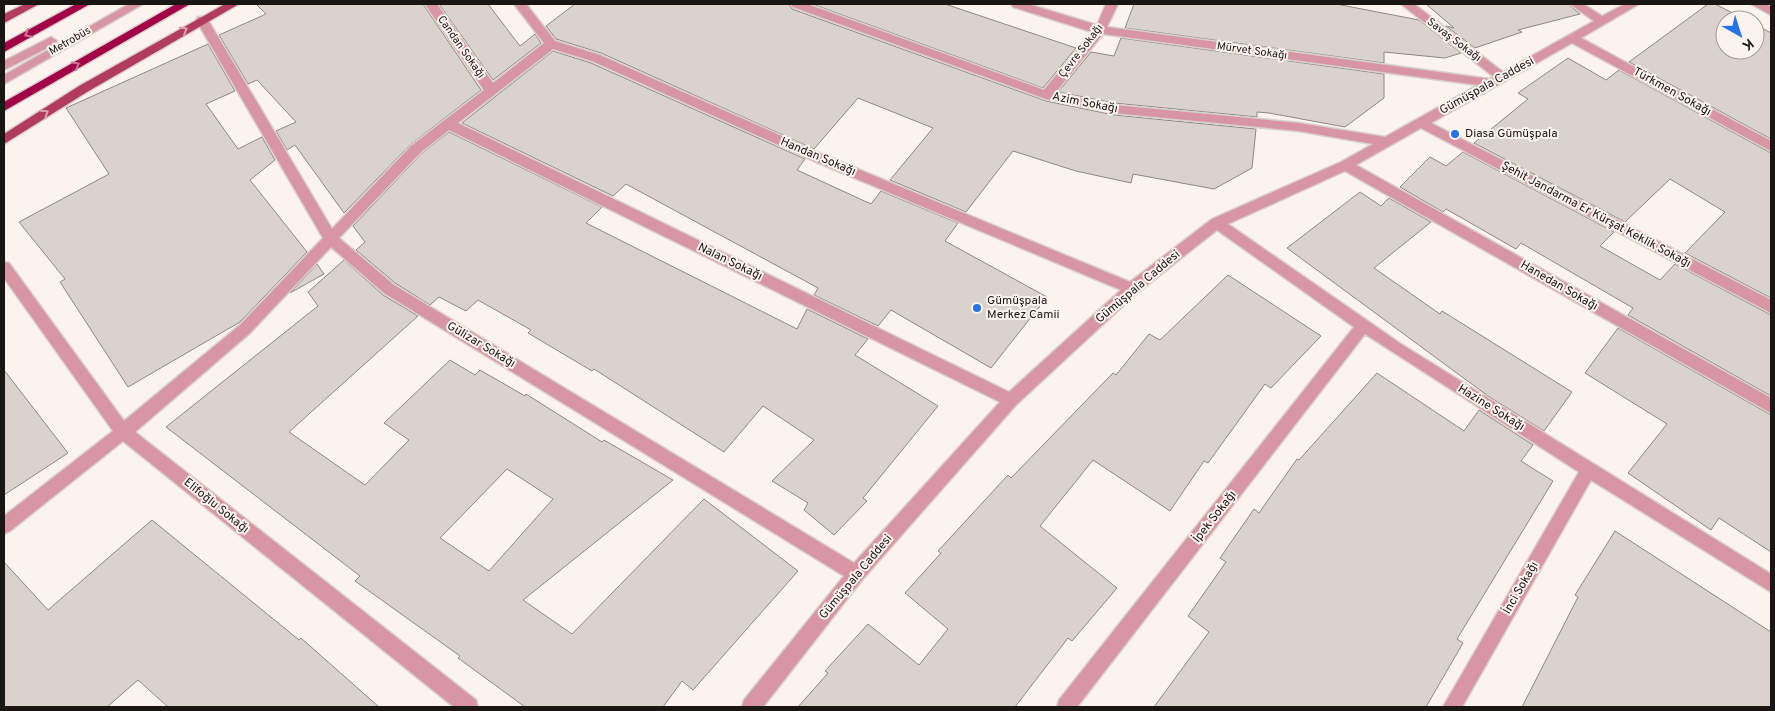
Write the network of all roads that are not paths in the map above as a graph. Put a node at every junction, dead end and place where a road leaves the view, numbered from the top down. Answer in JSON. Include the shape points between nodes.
{"nodes":[{"id":1,"x":34,"y":4,"type":"edge"},
{"id":2,"x":84,"y":4,"type":"edge"},
{"id":3,"x":120,"y":4,"type":"edge"},
{"id":4,"x":137,"y":4,"type":"edge"},
{"id":5,"x":184,"y":4,"type":"edge"},
{"id":6,"x":233,"y":4,"type":"edge"},
{"id":7,"x":431,"y":4,"type":"edge"},
{"id":8,"x":520,"y":4,"type":"edge"},
{"id":9,"x":797,"y":4,"type":"edge"},
{"id":10,"x":1016,"y":4,"type":"edge"},
{"id":11,"x":1112,"y":4,"type":"edge"},
{"id":12,"x":1396,"y":4,"type":"edge"},
{"id":13,"x":1576,"y":4,"type":"edge"},
{"id":14,"x":1633,"y":4,"type":"edge"},
{"id":15,"x":1757,"y":4,"type":"edge"},
{"id":16,"x":1408,"y":5,"type":"edge"},
{"id":17,"x":1771,"y":11,"type":"edge"},
{"id":18,"x":4,"y":19,"type":"edge"},
{"id":19,"x":202,"y":20,"type":"junction"},
{"id":20,"x":1601,"y":22,"type":"junction"},
{"id":21,"x":1100,"y":30,"type":"junction"},
{"id":22,"x":1572,"y":38,"type":"junction"},
{"id":23,"x":551,"y":44,"type":"junction"},
{"id":24,"x":4,"y":48,"type":"edge"},
{"id":25,"x":4,"y":66,"type":"edge"},
{"id":26,"x":4,"y":80,"type":"edge"},
{"id":27,"x":1497,"y":80,"type":"junction"},
{"id":28,"x":491,"y":90,"type":"junction"},
{"id":29,"x":1046,"y":95,"type":"junction"},
{"id":30,"x":4,"y":107,"type":"edge"},
{"id":31,"x":1421,"y":123,"type":"junction"},
{"id":32,"x":449,"y":124,"type":"junction"},
{"id":33,"x":4,"y":140,"type":"edge"},
{"id":34,"x":1386,"y":142,"type":"junction"},
{"id":35,"x":1771,"y":146,"type":"edge"},
{"id":36,"x":1346,"y":165,"type":"junction"},
{"id":37,"x":1217,"y":222,"type":"junction"},
{"id":38,"x":331,"y":239,"type":"junction"},
{"id":39,"x":4,"y":267,"type":"edge"},
{"id":40,"x":1132,"y":289,"type":"junction"},
{"id":41,"x":1771,"y":307,"type":"edge"},
{"id":42,"x":1363,"y":326,"type":"junction"},
{"id":43,"x":1011,"y":400,"type":"junction"},
{"id":44,"x":1771,"y":406,"type":"edge"},
{"id":45,"x":123,"y":432,"type":"junction"},
{"id":46,"x":1589,"y":469,"type":"junction"},
{"id":47,"x":4,"y":526,"type":"edge"},
{"id":48,"x":856,"y":574,"type":"junction"},
{"id":49,"x":1771,"y":584,"type":"edge"},
{"id":50,"x":468,"y":707,"type":"edge"},
{"id":51,"x":751,"y":707,"type":"edge"},
{"id":52,"x":1066,"y":707,"type":"edge"},
{"id":53,"x":1452,"y":707,"type":"edge"}],
"edges":[{"from":1,"to":18,"type":"main road"},
{"from":2,"to":24,"type":"highway","one_way":true},
{"from":3,"to":25,"type":"street","name":"Metrobüs"},
{"from":4,"to":26,"type":"street","name":"Metrobüs"},
{"from":30,"to":5,"type":"highway","one_way":true},
{"from":6,"to":19,"type":"main road"},
{"from":7,"to":28,"type":"street","name":"Candan Sokağı"},
{"from":8,"to":23,"type":"street"},
{"from":9,"to":29,"type":"street","name":"Azim Sokağı"},
{"from":10,"to":21,"type":"street","name":"Mürvet Sokağı"},
{"from":11,"to":21,"type":"street","name":"Çevre Sokağı"},
{"from":12,"to":16,"type":"street"},
{"from":13,"to":20,"type":"street"},
{"from":14,"to":20,"type":"street","name":"Gümüşpala Caddesi"},
{"from":15,"to":17,"type":"street"},
{"from":16,"to":27,"type":"street","name":"Savaş Sokağı"},
{"from":33,"to":19,"type":"main road","one_way":true,"via":[[83,89]]},
{"from":19,"to":38,"type":"street","name":"Gülizar Sokağı"},
{"from":20,"to":22,"type":"street","name":"Gümüşpala Caddesi"},
{"from":21,"to":27,"type":"street","name":"Mürvet Sokağı"},
{"from":21,"to":29,"type":"street","name":"Çevre Sokağı"},
{"from":22,"to":27,"type":"street","name":"Gümüşpala Caddesi"},
{"from":22,"to":35,"type":"street","name":"Türkmen Sokağı"},
{"from":23,"to":28,"type":"street"},
{"from":23,"to":40,"type":"street","name":"Handan Sokağı","via":[[596,58],[819,158]]},
{"from":27,"to":31,"type":"street","name":"Gümüşpala Caddesi"},
{"from":28,"to":32,"type":"street"},
{"from":29,"to":34,"type":"street","name":"Azim Sokağı","via":[[1114,109],[1299,127]]},
{"from":31,"to":34,"type":"street","name":"Gümüşpala Caddesi"},
{"from":31,"to":41,"type":"street","name":"Şehit Jandarma Er Kürşat Keklik Sokağı"},
{"from":32,"to":38,"type":"street","via":[[416,149]]},
{"from":32,"to":43,"type":"street","name":"Nalan Sokağı"},
{"from":34,"to":36,"type":"street","name":"Gümüşpala Caddesi"},
{"from":36,"to":37,"type":"street","name":"Gümüşpala Caddesi"},
{"from":36,"to":44,"type":"street","name":"Hanedan Sokağı"},
{"from":37,"to":40,"type":"street","name":"Gümüşpala Caddesi"},
{"from":37,"to":42,"type":"street","name":"Hazine Sokağı"},
{"from":38,"to":45,"type":"street","via":[[245,329]]},
{"from":38,"to":48,"type":"street","name":"Gülizar Sokağı","via":[[389,289]]},
{"from":39,"to":45,"type":"street","name":"Elifoğlu Sokağı"},
{"from":40,"to":43,"type":"street","name":"Gümüşpala Caddesi"},
{"from":42,"to":46,"type":"street","name":"Hazine Sokağı"},
{"from":42,"to":52,"type":"street","name":"İpek Sokağı"},
{"from":43,"to":48,"type":"street","name":"Gümüşpala Caddesi"},
{"from":45,"to":47,"type":"street"},
{"from":45,"to":50,"type":"street","name":"Elifoğlu Sokağı"},
{"from":46,"to":49,"type":"street","name":"Hazine Sokağı"},
{"from":46,"to":53,"type":"street","name":"İnci Sokağı"},
{"from":48,"to":51,"type":"street","name":"Gümüşpala Caddesi"}]}
